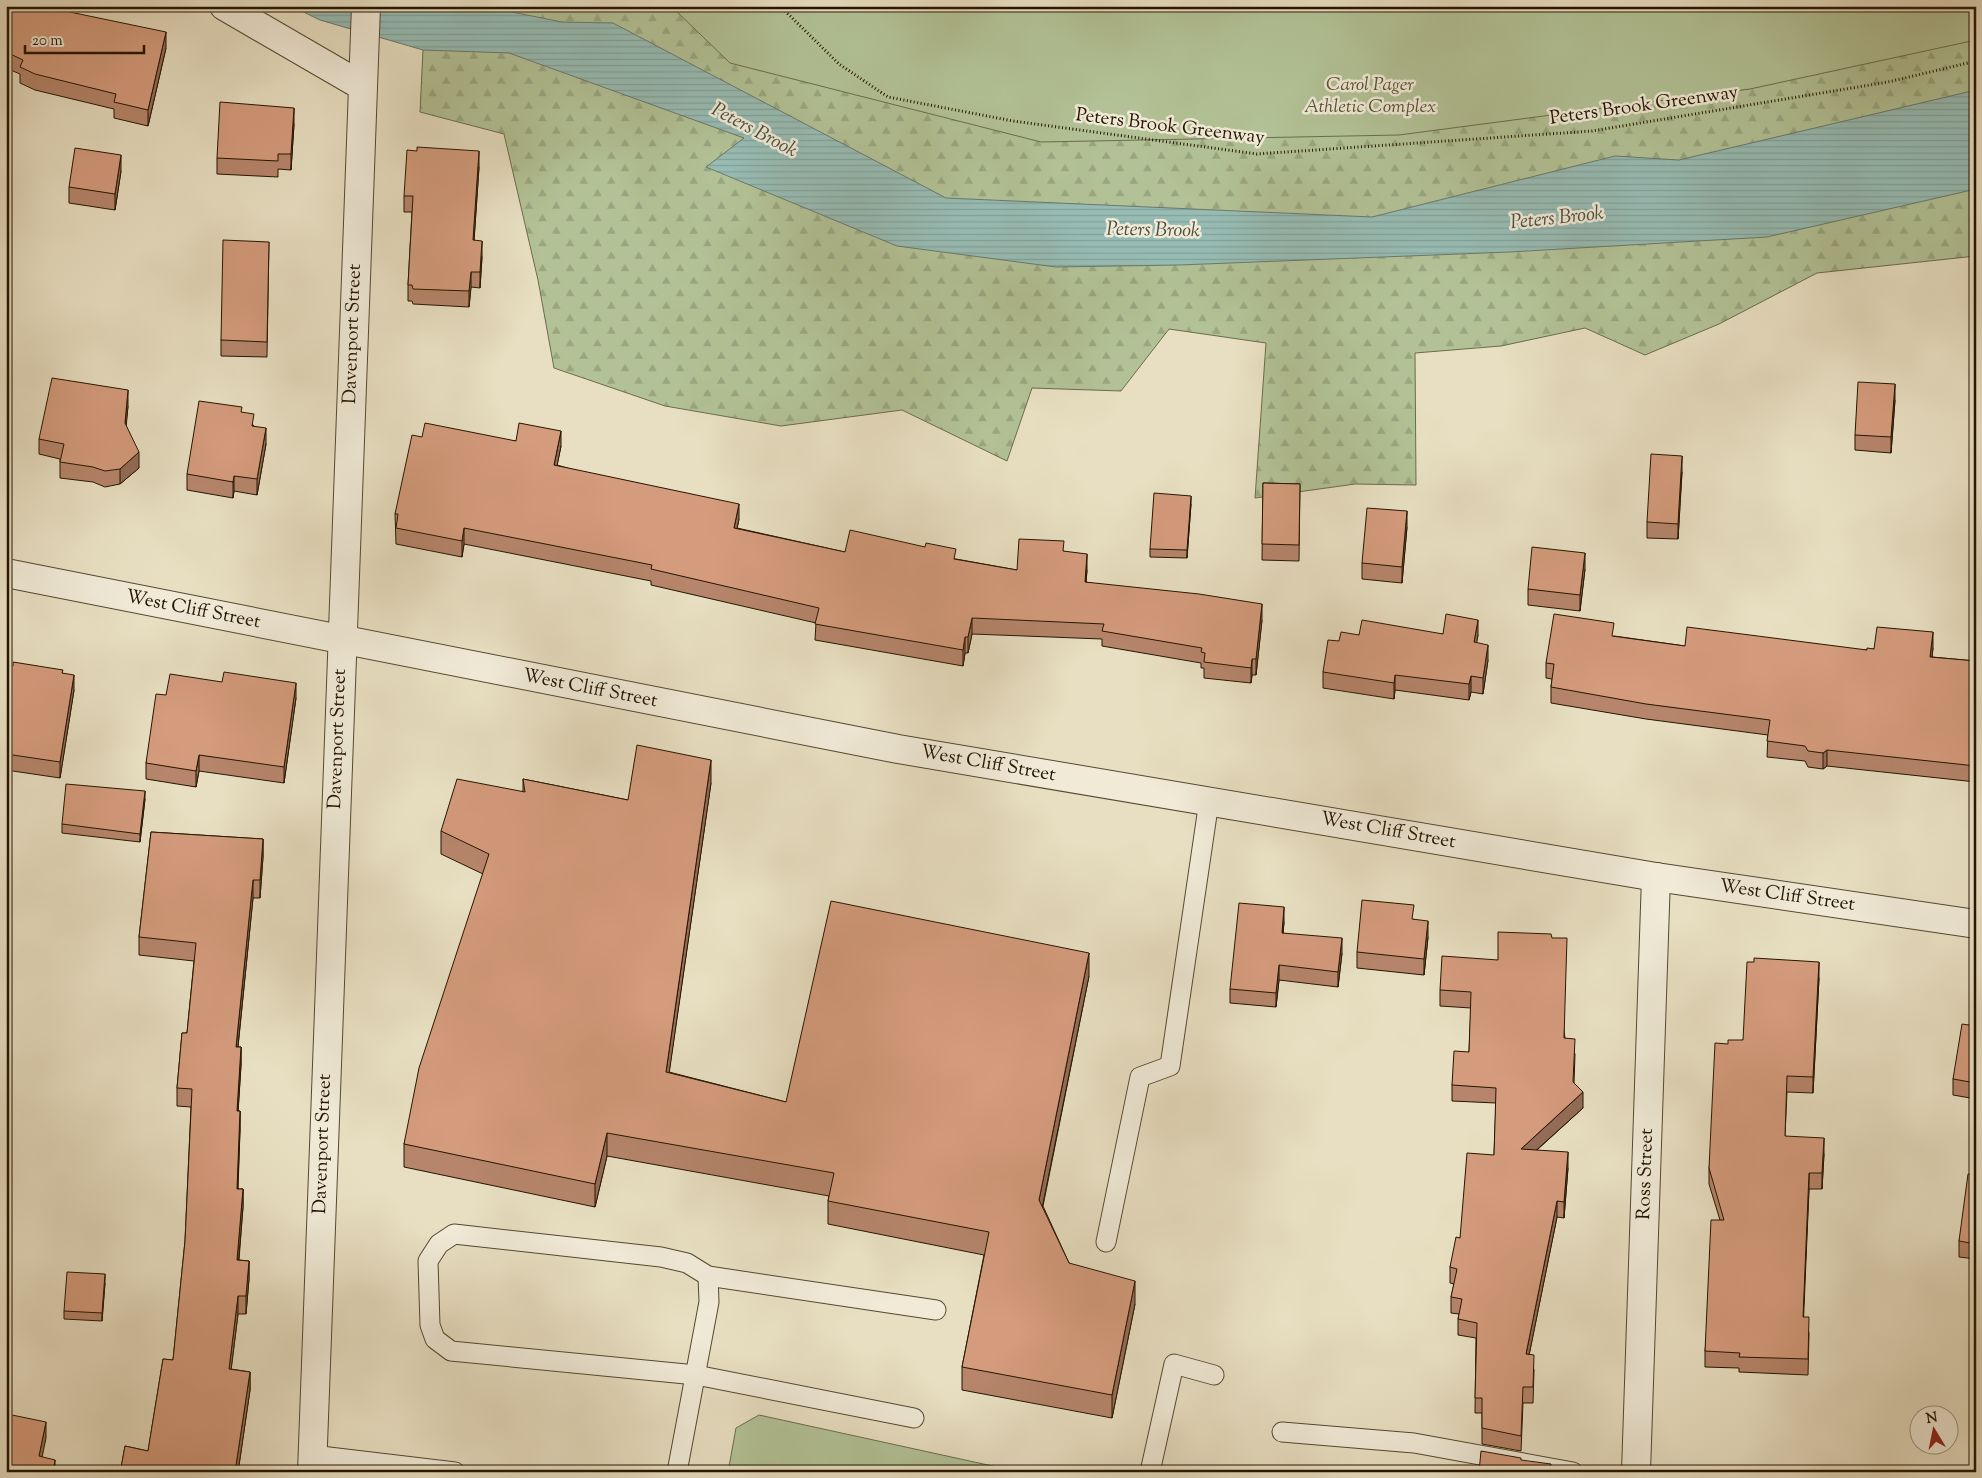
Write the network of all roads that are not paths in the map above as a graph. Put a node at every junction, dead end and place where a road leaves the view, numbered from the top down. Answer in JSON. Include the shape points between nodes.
{"nodes":[{"id":1,"x":224,"y":6,"type":"edge"},
{"id":2,"x":366,"y":6,"type":"edge"},
{"id":3,"x":362,"y":86,"type":"junction"},
{"id":4,"x":6,"y":573,"type":"edge"},
{"id":5,"x":342,"y":640,"type":"junction"},
{"id":6,"x":1209,"y":801,"type":"junction"},
{"id":7,"x":1656,"y":876,"type":"junction"},
{"id":8,"x":1976,"y":924,"type":"edge"},
{"id":9,"x":1106,"y":1242,"type":"dead end"},
{"id":10,"x":708,"y":1276,"type":"junction"},
{"id":11,"x":936,"y":1310,"type":"dead end"},
{"id":12,"x":696,"y":1375,"type":"junction"},
{"id":13,"x":1214,"y":1375,"type":"dead end"},
{"id":14,"x":914,"y":1418,"type":"dead end"},
{"id":15,"x":1282,"y":1432,"type":"dead end"},
{"id":16,"x":312,"y":1463,"type":"edge"},
{"id":17,"x":435,"y":1470,"type":"edge"},
{"id":18,"x":455,"y":1472,"type":"edge"},
{"id":19,"x":677,"y":1472,"type":"edge"},
{"id":20,"x":1150,"y":1472,"type":"edge"},
{"id":21,"x":1573,"y":1472,"type":"edge"},
{"id":22,"x":1636,"y":1472,"type":"edge"}],
"edges":[{"from":1,"to":3,"type":"street"},
{"from":2,"to":3,"type":"street","name":"Davenport Street"},
{"from":3,"to":5,"type":"street","name":"Davenport Street"},
{"from":4,"to":5,"type":"street","name":"West Cliff Street"},
{"from":5,"to":6,"type":"street","name":"West Cliff Street","via":[[898,749]]},
{"from":5,"to":16,"type":"street","name":"Davenport Street"},
{"from":6,"to":7,"type":"street","name":"West Cliff Street"},
{"from":6,"to":9,"type":"lane","via":[[1170,1066],[1140,1077]]},
{"from":7,"to":8,"type":"street","name":"West Cliff Street"},
{"from":7,"to":22,"type":"street","name":"Ross Street"},
{"from":10,"to":11,"type":"lane"},
{"from":10,"to":12,"type":"lane","via":[[709,1302]]},
{"from":10,"to":12,"type":"lane","via":[[687,1263],[661,1257],[454,1234],[439,1244],[428,1261],[430,1325],[435,1339],[451,1351]]},
{"from":12,"to":14,"type":"lane"},
{"from":12,"to":19,"type":"lane"},
{"from":13,"to":20,"type":"lane","via":[[1174,1364]]},
{"from":15,"to":21,"type":"lane","via":[[1414,1443]]},
{"from":16,"to":17,"type":"lane"},
{"from":17,"to":18,"type":"lane"}]}
